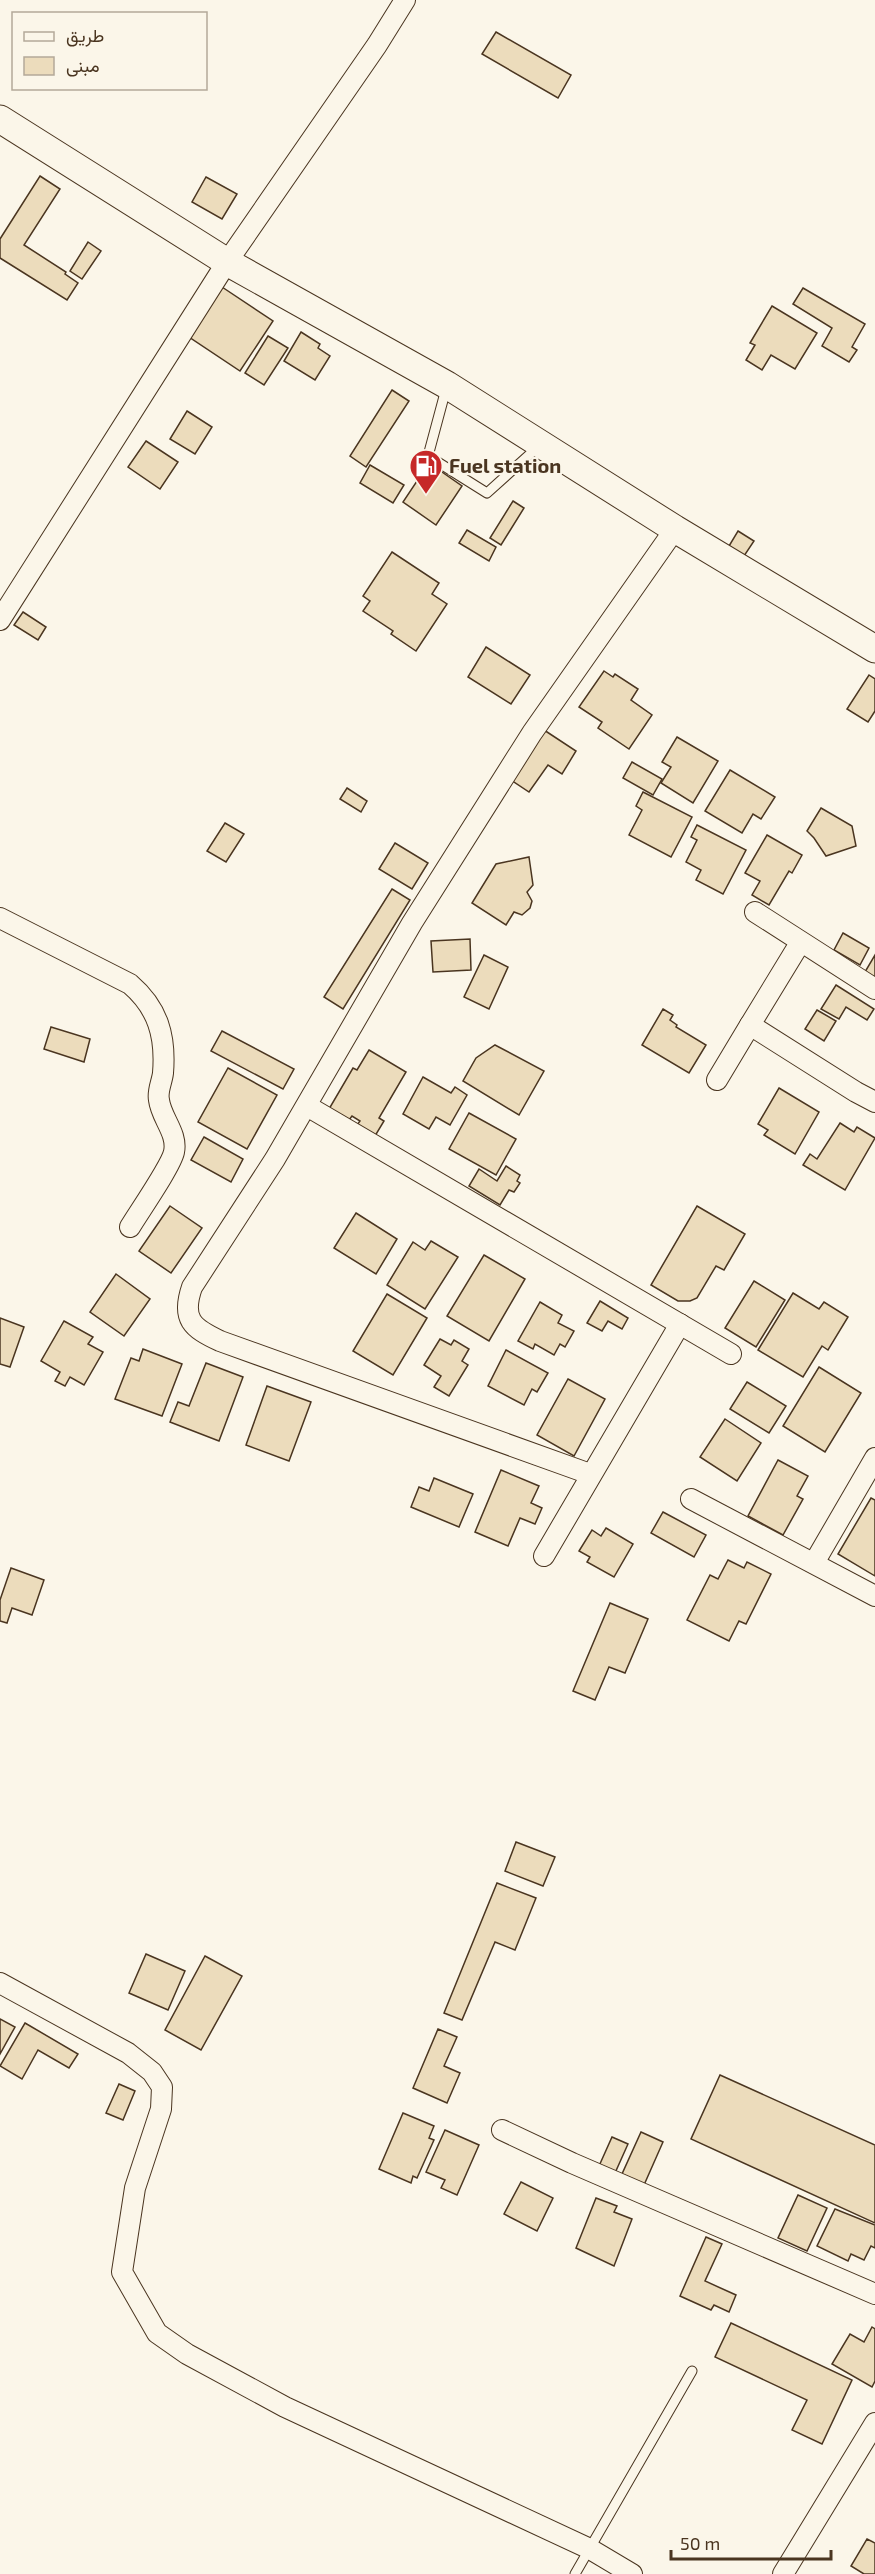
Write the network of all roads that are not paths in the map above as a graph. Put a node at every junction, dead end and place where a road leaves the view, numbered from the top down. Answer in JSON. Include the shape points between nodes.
{"nodes":[{"id":1,"x":405,"y":0,"type":"edge"},
{"id":2,"x":0,"y":119,"type":"edge"},
{"id":3,"x":227,"y":261,"type":"junction"},
{"id":4,"x":447,"y":385,"type":"junction"},
{"id":5,"x":541,"y":444,"type":"junction"},
{"id":6,"x":675,"y":529,"type":"junction"},
{"id":7,"x":0,"y":620,"type":"edge"},
{"id":8,"x":875,"y":649,"type":"edge"},
{"id":9,"x":755,"y":912,"type":"dead end"},
{"id":10,"x":0,"y":918,"type":"edge"},
{"id":11,"x":800,"y":943,"type":"junction"},
{"id":12,"x":875,"y":988,"type":"edge"},
{"id":13,"x":750,"y":1025,"type":"junction"},
{"id":14,"x":717,"y":1080,"type":"dead end"},
{"id":15,"x":875,"y":1101,"type":"edge"},
{"id":16,"x":307,"y":1106,"type":"junction"},
{"id":17,"x":130,"y":1227,"type":"dead end"},
{"id":18,"x":680,"y":1324,"type":"junction"},
{"id":19,"x":730,"y":1354,"type":"dead end"},
{"id":20,"x":875,"y":1458,"type":"edge"},
{"id":21,"x":590,"y":1474,"type":"junction"},
{"id":22,"x":691,"y":1499,"type":"dead end"},
{"id":23,"x":544,"y":1556,"type":"dead end"},
{"id":24,"x":814,"y":1563,"type":"junction"},
{"id":25,"x":875,"y":1596,"type":"edge"},
{"id":26,"x":0,"y":1983,"type":"edge"},
{"id":27,"x":502,"y":2130,"type":"dead end"},
{"id":28,"x":875,"y":2294,"type":"edge"},
{"id":29,"x":692,"y":2371,"type":"dead end"},
{"id":30,"x":875,"y":2423,"type":"edge"},
{"id":31,"x":590,"y":2549,"type":"junction"},
{"id":32,"x":575,"y":2574,"type":"edge"},
{"id":33,"x":632,"y":2574,"type":"edge"},
{"id":34,"x":783,"y":2574,"type":"edge"}],
"edges":[{"from":1,"to":3,"type":"street"},
{"from":2,"to":3,"type":"main road"},
{"from":3,"to":4,"type":"main road"},
{"from":3,"to":7,"type":"street"},
{"from":4,"to":5,"type":"main road"},
{"from":4,"to":5,"type":"lane","via":[[428,456],[488,492]]},
{"from":5,"to":6,"type":"main road"},
{"from":6,"to":8,"type":"main road"},
{"from":6,"to":16,"type":"street","via":[[532,733],[412,923]]},
{"from":9,"to":11,"type":"street"},
{"from":10,"to":17,"type":"street","via":[[130,984],[145,996],[154,1013],[164,1042],[158,1097],[174,1137],[174,1153]]},
{"from":11,"to":12,"type":"street"},
{"from":11,"to":13,"type":"street"},
{"from":13,"to":14,"type":"street"},
{"from":13,"to":15,"type":"street"},
{"from":16,"to":18,"type":"street"},
{"from":16,"to":21,"type":"street","via":[[192,1287],[188,1316],[195,1326],[220,1341]]},
{"from":18,"to":19,"type":"street"},
{"from":18,"to":21,"type":"street"},
{"from":20,"to":24,"type":"street"},
{"from":21,"to":23,"type":"street"},
{"from":22,"to":24,"type":"street"},
{"from":24,"to":25,"type":"street"},
{"from":26,"to":31,"type":"street","via":[[128,2053],[152,2072],[162,2087],[161,2109],[135,2188],[122,2272],[157,2333],[187,2354],[285,2407]]},
{"from":27,"to":28,"type":"street"},
{"from":29,"to":31,"type":"lane"},
{"from":30,"to":34,"type":"street"},
{"from":31,"to":32,"type":"lane"},
{"from":31,"to":33,"type":"street"}]}
